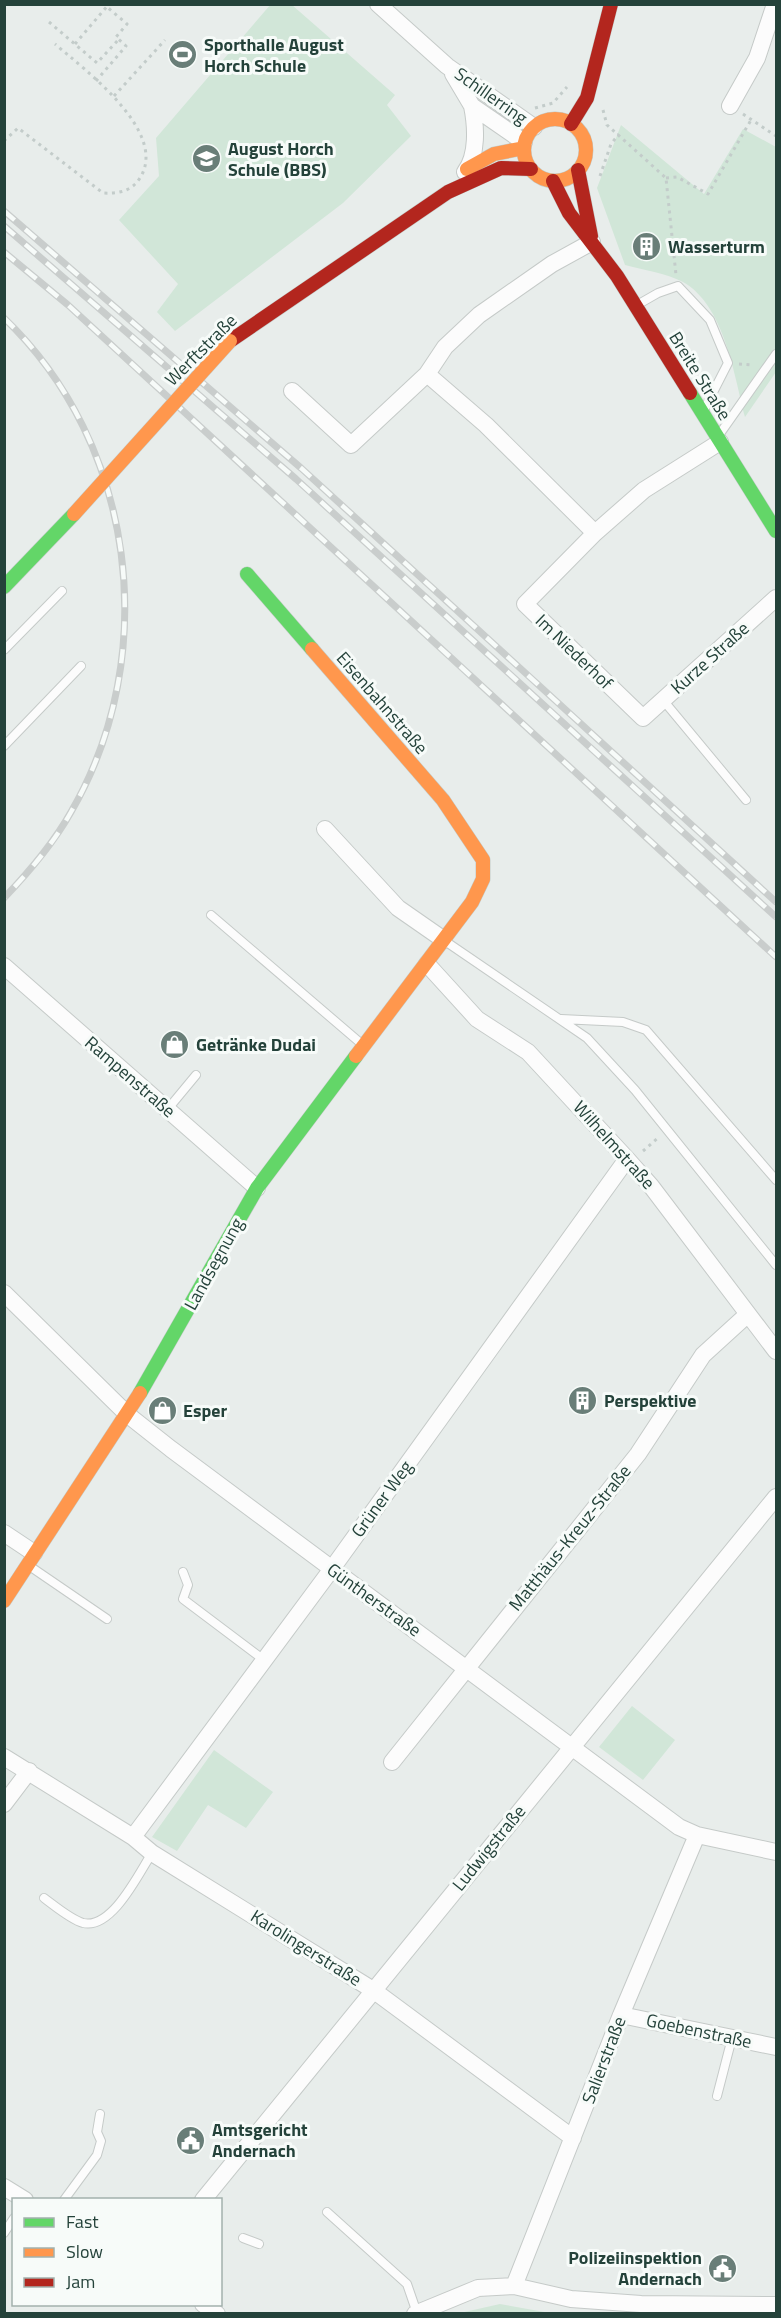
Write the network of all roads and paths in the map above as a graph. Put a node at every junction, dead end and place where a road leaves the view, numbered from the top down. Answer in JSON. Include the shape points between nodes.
{"nodes":[{"id":1,"x":378,"y":4,"type":"edge"},
{"id":2,"x":611,"y":4,"type":"edge"},
{"id":3,"x":775,"y":4,"type":"edge"},
{"id":4,"x":108,"y":6,"type":"edge"},
{"id":5,"x":49,"y":22,"type":"dead end"},
{"id":6,"x":119,"y":39,"type":"junction"},
{"id":7,"x":165,"y":40,"type":"dead end"},
{"id":8,"x":55,"y":44,"type":"dead end"},
{"id":9,"x":75,"y":44,"type":"junction"},
{"id":10,"x":447,"y":66,"type":"junction"},
{"id":11,"x":96,"y":81,"type":"junction"},
{"id":12,"x":567,"y":87,"type":"dead end"},
{"id":13,"x":114,"y":96,"type":"junction"},
{"id":14,"x":472,"y":106,"type":"junction"},
{"id":15,"x":730,"y":106,"type":"joint"},
{"id":16,"x":532,"y":109,"type":"dead end"},
{"id":17,"x":603,"y":110,"type":"dead end"},
{"id":18,"x":751,"y":120,"type":"junction"},
{"id":19,"x":571,"y":124,"type":"junction"},
{"id":20,"x":534,"y":127,"type":"junction"},
{"id":21,"x":619,"y":135,"type":"junction"},
{"id":22,"x":777,"y":136,"type":"edge"},
{"id":23,"x":4,"y":141,"type":"edge"},
{"id":24,"x":524,"y":145,"type":"junction"},
{"id":25,"x":467,"y":169,"type":"junction"},
{"id":26,"x":531,"y":169,"type":"junction"},
{"id":27,"x":578,"y":170,"type":"junction"},
{"id":28,"x":666,"y":178,"type":"junction"},
{"id":29,"x":553,"y":181,"type":"junction"},
{"id":30,"x":598,"y":182,"type":"dead end"},
{"id":31,"x":448,"y":192,"type":"junction"},
{"id":32,"x":586,"y":246,"type":"junction"},
{"id":33,"x":678,"y":286,"type":"junction"},
{"id":34,"x":635,"y":306,"type":"junction"},
{"id":35,"x":777,"y":354,"type":"edge"},
{"id":36,"x":427,"y":374,"type":"junction"},
{"id":37,"x":292,"y":391,"type":"dead end"},
{"id":38,"x":703,"y":413,"type":"junction"},
{"id":39,"x":718,"y":440,"type":"junction"},
{"id":40,"x":777,"y":531,"type":"edge"},
{"id":41,"x":595,"y":533,"type":"junction"},
{"id":42,"x":247,"y":574,"type":"dead end"},
{"id":43,"x":4,"y":587,"type":"edge"},
{"id":44,"x":62,"y":591,"type":"dead end"},
{"id":45,"x":777,"y":598,"type":"edge"},
{"id":46,"x":4,"y":650,"type":"edge"},
{"id":47,"x":81,"y":666,"type":"dead end"},
{"id":48,"x":663,"y":700,"type":"junction"},
{"id":49,"x":643,"y":718,"type":"joint"},
{"id":50,"x":4,"y":746,"type":"edge"},
{"id":51,"x":746,"y":800,"type":"dead end"},
{"id":52,"x":325,"y":829,"type":"dead end"},
{"id":53,"x":483,"y":860,"type":"joint"},
{"id":54,"x":211,"y":915,"type":"dead end"},
{"id":55,"x":444,"y":940,"type":"junction"},
{"id":56,"x":427,"y":963,"type":"junction"},
{"id":57,"x":4,"y":966,"type":"edge"},
{"id":58,"x":561,"y":1019,"type":"junction"},
{"id":59,"x":364,"y":1046,"type":"junction"},
{"id":60,"x":196,"y":1076,"type":"dead end"},
{"id":61,"x":168,"y":1110,"type":"junction"},
{"id":62,"x":627,"y":1159,"type":"junction"},
{"id":63,"x":777,"y":1180,"type":"edge"},
{"id":64,"x":257,"y":1188,"type":"junction"},
{"id":65,"x":777,"y":1265,"type":"edge"},
{"id":66,"x":4,"y":1293,"type":"edge"},
{"id":67,"x":748,"y":1314,"type":"junction"},
{"id":68,"x":777,"y":1351,"type":"edge"},
{"id":69,"x":129,"y":1415,"type":"junction"},
{"id":70,"x":777,"y":1497,"type":"edge"},
{"id":71,"x":4,"y":1533,"type":"edge"},
{"id":72,"x":31,"y":1559,"type":"junction"},
{"id":73,"x":331,"y":1569,"type":"junction"},
{"id":74,"x":183,"y":1572,"type":"dead end"},
{"id":75,"x":4,"y":1601,"type":"edge"},
{"id":76,"x":107,"y":1619,"type":"dead end"},
{"id":77,"x":264,"y":1660,"type":"junction"},
{"id":78,"x":467,"y":1666,"type":"junction"},
{"id":79,"x":571,"y":1747,"type":"junction"},
{"id":80,"x":4,"y":1757,"type":"edge"},
{"id":81,"x":392,"y":1762,"type":"dead end"},
{"id":82,"x":29,"y":1771,"type":"junction"},
{"id":83,"x":4,"y":1804,"type":"edge"},
{"id":84,"x":697,"y":1835,"type":"junction"},
{"id":85,"x":133,"y":1837,"type":"junction"},
{"id":86,"x":777,"y":1852,"type":"edge"},
{"id":87,"x":152,"y":1853,"type":"junction"},
{"id":88,"x":44,"y":1898,"type":"dead end"},
{"id":89,"x":373,"y":1990,"type":"junction"},
{"id":90,"x":621,"y":2015,"type":"junction"},
{"id":91,"x":732,"y":2038,"type":"junction"},
{"id":92,"x":777,"y":2047,"type":"edge"},
{"id":93,"x":717,"y":2096,"type":"dead end"},
{"id":94,"x":100,"y":2114,"type":"dead end"},
{"id":95,"x":573,"y":2138,"type":"junction"},
{"id":96,"x":4,"y":2187,"type":"edge"},
{"id":97,"x":23,"y":2198,"type":"edge"},
{"id":98,"x":65,"y":2198,"type":"edge"},
{"id":99,"x":204,"y":2198,"type":"edge"},
{"id":100,"x":327,"y":2212,"type":"dead end"},
{"id":101,"x":243,"y":2238,"type":"dead end"},
{"id":102,"x":259,"y":2244,"type":"dead end"},
{"id":103,"x":514,"y":2286,"type":"junction"},
{"id":104,"x":777,"y":2305,"type":"edge"},
{"id":105,"x":416,"y":2313,"type":"edge"}],
"edges":[{"from":1,"to":10,"type":"street","name":"Schillerring"},
{"from":2,"to":19,"type":"street","via":[[587,98]]},
{"from":3,"to":15,"type":"street","via":[[757,58]]},
{"from":4,"to":6,"type":"path","via":[[127,24],[116,36]]},
{"from":4,"to":9,"type":"path"},
{"from":5,"to":9,"type":"path"},
{"from":6,"to":9,"type":"path","via":[[97,63]]},
{"from":6,"to":11,"type":"path","via":[[126,46]]},
{"from":7,"to":13,"type":"path"},
{"from":8,"to":11,"type":"path"},
{"from":10,"to":14,"type":"street","name":"Schillerring"},
{"from":10,"to":20,"type":"street","name":"Schillerring"},
{"from":11,"to":13,"type":"path"},
{"from":12,"to":16,"type":"path","via":[[553,103]]},
{"from":13,"to":23,"type":"path","via":[[141,134],[147,153],[142,175],[130,188],[110,193],[97,190],[18,128]]},
{"from":14,"to":24,"type":"street","name":"Schillerring"},
{"from":14,"to":25,"type":"street","name":"Schillerring","via":[[474,137]]},
{"from":15,"to":18,"type":"path"},
{"from":17,"to":21,"type":"path","via":[[607,125]]},
{"from":18,"to":22,"type":"path"},
{"from":18,"to":28,"type":"path","via":[[708,194],[677,177]]},
{"from":19,"to":20,"type":"street","via":[[558,119]]},
{"from":19,"to":27,"type":"street","via":[[584,140],[586,151]]},
{"from":20,"to":24,"type":"street"},
{"from":21,"to":28,"type":"path"},
{"from":21,"to":30,"type":"path","via":[[611,144]]},
{"from":24,"to":25,"type":"street","via":[[497,152]]},
{"from":24,"to":26,"type":"street"},
{"from":25,"to":31,"type":"street","name":"Schillerring"},
{"from":26,"to":29,"type":"street"},
{"from":26,"to":31,"type":"street","name":"Werftstraße","via":[[501,168]]},
{"from":27,"to":29,"type":"street"},
{"from":27,"to":32,"type":"street","name":"Breite Straße"},
{"from":28,"to":33,"type":"path"},
{"from":29,"to":32,"type":"street","name":"Breite Straße"},
{"from":31,"to":43,"type":"street","name":"Werftstraße","bridge":true,"via":[[230,341]]},
{"from":32,"to":34,"type":"street","name":"Breite Straße","via":[[617,276]]},
{"from":32,"to":36,"type":"street","via":[[552,264],[479,315],[445,347]]},
{"from":33,"to":34,"type":"lane"},
{"from":33,"to":38,"type":"lane","via":[[710,320],[728,363]]},
{"from":34,"to":38,"type":"street","name":"Breite Straße"},
{"from":35,"to":39,"type":"lane"},
{"from":36,"to":37,"type":"street","via":[[351,445]]},
{"from":36,"to":41,"type":"street","via":[[486,425]]},
{"from":38,"to":39,"type":"street","name":"Breite Straße"},
{"from":39,"to":40,"type":"street","name":"Breite Straße"},
{"from":39,"to":41,"type":"street","name":"Im Niederhof","via":[[644,490]]},
{"from":41,"to":49,"type":"street","name":"Im Niederhof","via":[[525,604]]},
{"from":42,"to":53,"type":"street","name":"Eisenbahnstraße","via":[[443,800]]},
{"from":44,"to":46,"type":"lane"},
{"from":45,"to":48,"type":"street","name":"Kurze Straße"},
{"from":47,"to":50,"type":"lane"},
{"from":48,"to":49,"type":"street","name":"Kurze Straße"},
{"from":48,"to":51,"type":"lane"},
{"from":52,"to":55,"type":"street","via":[[398,908]]},
{"from":53,"to":55,"type":"street","name":"Landsegnung","via":[[483,879],[472,902]]},
{"from":54,"to":59,"type":"lane"},
{"from":55,"to":56,"type":"street","name":"Landsegnung"},
{"from":55,"to":58,"type":"lane"},
{"from":56,"to":59,"type":"street","name":"Landsegnung"},
{"from":56,"to":62,"type":"street","name":"Wilhelmstraße","via":[[477,1019],[528,1052]]},
{"from":57,"to":61,"type":"street","name":"Rampenstraße"},
{"from":58,"to":63,"type":"lane","via":[[623,1022],[646,1030]]},
{"from":58,"to":65,"type":"lane","via":[[587,1038],[635,1090]]},
{"from":59,"to":64,"type":"street","name":"Landsegnung"},
{"from":60,"to":61,"type":"lane"},
{"from":61,"to":64,"type":"street","name":"Rampenstraße"},
{"from":62,"to":67,"type":"street","name":"Wilhelmstraße"},
{"from":62,"to":73,"type":"street","name":"Grüner Weg"},
{"from":64,"to":69,"type":"street","name":"Landsegnung"},
{"from":66,"to":69,"type":"street","name":"Güntherstraße"},
{"from":67,"to":68,"type":"street","name":"Wilhelmstraße"},
{"from":67,"to":78,"type":"street","name":"Matthäus-Kreuz-Straße","via":[[703,1355],[638,1454]]},
{"from":69,"to":72,"type":"street","name":"Landsegnung"},
{"from":69,"to":73,"type":"street","name":"Güntherstraße"},
{"from":70,"to":79,"type":"street","name":"Ludwigstraße"},
{"from":71,"to":72,"type":"street"},
{"from":72,"to":75,"type":"street","name":"Landsegnung"},
{"from":72,"to":76,"type":"lane"},
{"from":73,"to":77,"type":"street","name":"Grüner Weg"},
{"from":73,"to":78,"type":"street","name":"Güntherstraße"},
{"from":74,"to":77,"type":"lane","via":[[188,1585],[183,1599]]},
{"from":77,"to":85,"type":"street","name":"Grüner Weg"},
{"from":78,"to":79,"type":"street","name":"Güntherstraße"},
{"from":78,"to":81,"type":"street","name":"Matthäus-Kreuz-Straße"},
{"from":79,"to":84,"type":"street","name":"Güntherstraße","via":[[679,1827]]},
{"from":79,"to":89,"type":"street","name":"Ludwigstraße"},
{"from":80,"to":82,"type":"street","name":"Karolingerstraße"},
{"from":82,"to":83,"type":"street"},
{"from":82,"to":85,"type":"street","name":"Karolingerstraße"},
{"from":84,"to":86,"type":"street","name":"Güntherstraße"},
{"from":84,"to":90,"type":"street","name":"Salierstraße"},
{"from":85,"to":87,"type":"street","name":"Karolingerstraße"},
{"from":87,"to":88,"type":"lane","via":[[115,1910],[95,1923],[83,1923]]},
{"from":87,"to":89,"type":"street","name":"Karolingerstraße"},
{"from":89,"to":95,"type":"street","name":"Karolingerstraße"},
{"from":89,"to":99,"type":"street","name":"Ludwigstraße"},
{"from":90,"to":91,"type":"street","name":"Goebenstraße"},
{"from":90,"to":95,"type":"street","name":"Salierstraße"},
{"from":91,"to":92,"type":"street","name":"Goebenstraße"},
{"from":91,"to":93,"type":"lane"},
{"from":94,"to":98,"type":"lane","via":[[97,2155]]},
{"from":95,"to":103,"type":"street","name":"Salierstraße"},
{"from":96,"to":97,"type":"street"},
{"from":100,"to":105,"type":"lane","via":[[407,2284]]},
{"from":101,"to":102,"type":"lane"},
{"from":103,"to":104,"type":"street","via":[[571,2299]]},
{"from":103,"to":105,"type":"street","via":[[478,2288]]}]}
